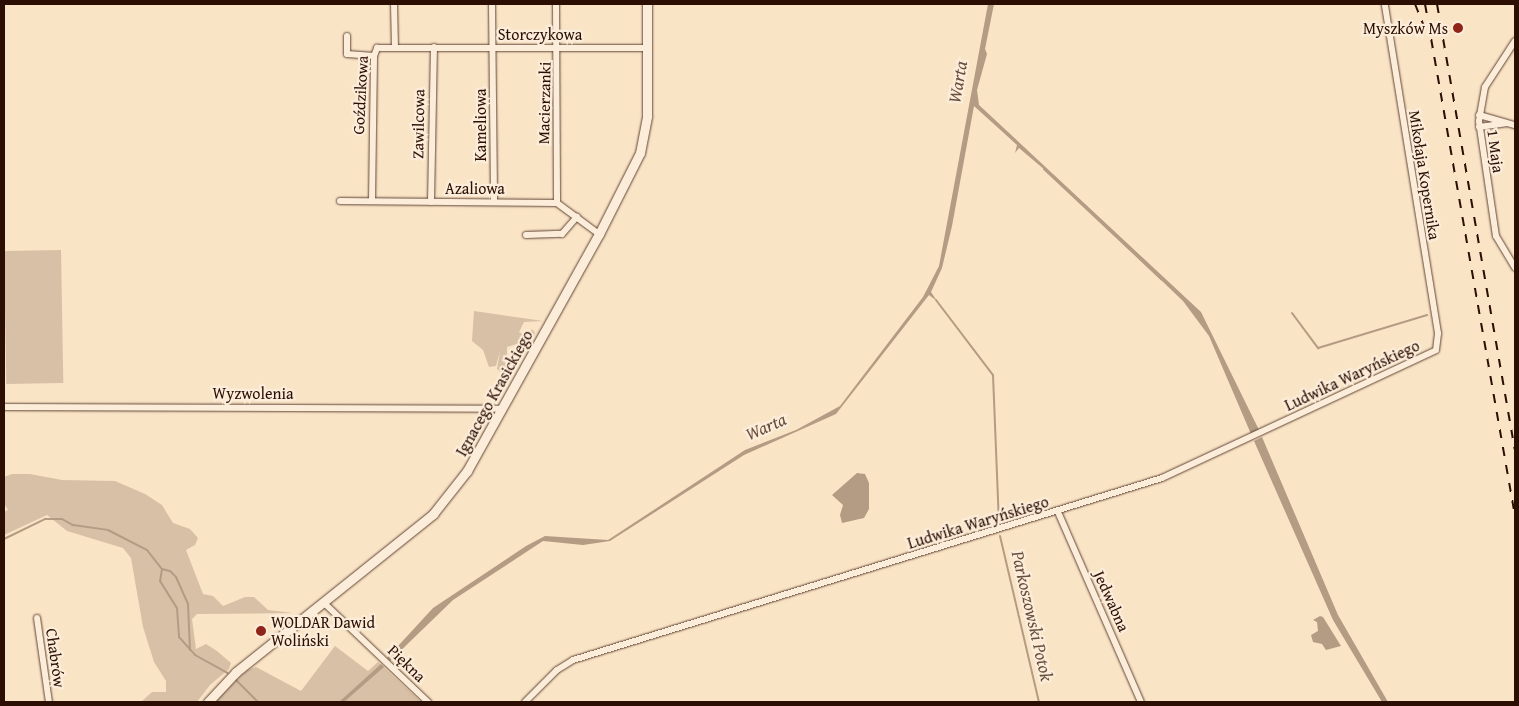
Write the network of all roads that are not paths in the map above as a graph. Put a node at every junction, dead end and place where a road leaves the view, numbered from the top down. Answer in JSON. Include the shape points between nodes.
{"nodes":[{"id":1,"x":394,"y":4,"type":"edge"},
{"id":2,"x":492,"y":4,"type":"edge"},
{"id":3,"x":556,"y":4,"type":"edge"},
{"id":4,"x":647,"y":4,"type":"edge"},
{"id":5,"x":1385,"y":4,"type":"edge"},
{"id":6,"x":347,"y":36,"type":"dead end"},
{"id":7,"x":1515,"y":41,"type":"edge"},
{"id":8,"x":434,"y":47,"type":"junction"},
{"id":9,"x":558,"y":47,"type":"junction"},
{"id":10,"x":395,"y":48,"type":"junction"},
{"id":11,"x":494,"y":48,"type":"junction"},
{"id":12,"x":647,"y":48,"type":"junction"},
{"id":13,"x":374,"y":56,"type":"junction"},
{"id":14,"x":1479,"y":115,"type":"junction"},
{"id":15,"x":1508,"y":123,"type":"junction"},
{"id":16,"x":1515,"y":125,"type":"edge"},
{"id":17,"x":1479,"y":127,"type":"junction"},
{"id":18,"x":340,"y":201,"type":"dead end"},
{"id":19,"x":372,"y":201,"type":"junction"},
{"id":20,"x":431,"y":202,"type":"junction"},
{"id":21,"x":494,"y":202,"type":"junction"},
{"id":22,"x":557,"y":203,"type":"junction"},
{"id":23,"x":577,"y":217,"type":"junction"},
{"id":24,"x":526,"y":234,"type":"dead end"},
{"id":25,"x":599,"y":234,"type":"junction"},
{"id":26,"x":1515,"y":268,"type":"edge"},
{"id":27,"x":1436,"y":350,"type":"joint"},
{"id":28,"x":4,"y":407,"type":"edge"},
{"id":29,"x":502,"y":409,"type":"junction"},
{"id":30,"x":1058,"y":512,"type":"junction"},
{"id":31,"x":324,"y":603,"type":"junction"},
{"id":32,"x":36,"y":618,"type":"dead end"},
{"id":33,"x":49,"y":702,"type":"edge"},
{"id":34,"x":208,"y":702,"type":"edge"},
{"id":35,"x":428,"y":702,"type":"edge"},
{"id":36,"x":526,"y":702,"type":"edge"},
{"id":37,"x":1141,"y":702,"type":"edge"}],
"edges":[{"from":1,"to":10,"type":"street"},
{"from":2,"to":11,"type":"street","name":"Kameliowa"},
{"from":3,"to":9,"type":"street","name":"Macierzanki"},
{"from":4,"to":12,"type":"street","name":"Ignacego Krasickiego"},
{"from":5,"to":27,"type":"street","name":"Mikołaja Kopernika","via":[[1438,333]]},
{"from":6,"to":13,"type":"street","via":[[348,54]]},
{"from":7,"to":14,"type":"street","name":"1 Maja","via":[[1485,87]]},
{"from":8,"to":10,"type":"street","name":"Goździkowa"},
{"from":8,"to":11,"type":"street","name":"Storczykowa"},
{"from":8,"to":20,"type":"street","name":"Zawilcowa"},
{"from":9,"to":11,"type":"street","name":"Storczykowa"},
{"from":9,"to":12,"type":"street","name":"Storczykowa"},
{"from":9,"to":22,"type":"street","name":"Macierzanki"},
{"from":10,"to":13,"type":"street","name":"Goździkowa","via":[[377,48]]},
{"from":11,"to":21,"type":"street","name":"Kameliowa"},
{"from":12,"to":25,"type":"street","name":"Ignacego Krasickiego","via":[[647,116],[640,153]]},
{"from":13,"to":19,"type":"street","name":"Goździkowa"},
{"from":14,"to":15,"type":"street"},
{"from":14,"to":17,"type":"street","name":"1 Maja"},
{"from":15,"to":16,"type":"street"},
{"from":15,"to":17,"type":"street"},
{"from":17,"to":26,"type":"street","name":"1 Maja","via":[[1496,236]]},
{"from":18,"to":19,"type":"street","name":"Azaliowa"},
{"from":19,"to":20,"type":"street","name":"Azaliowa"},
{"from":20,"to":21,"type":"street","name":"Azaliowa"},
{"from":21,"to":22,"type":"street","name":"Azaliowa"},
{"from":22,"to":23,"type":"street"},
{"from":23,"to":24,"type":"street","via":[[562,234]]},
{"from":23,"to":25,"type":"street"},
{"from":25,"to":29,"type":"street","name":"Ignacego Krasickiego"},
{"from":27,"to":30,"type":"street","name":"Ludwika Waryńskiego","via":[[1162,478]]},
{"from":28,"to":29,"type":"street","name":"Wyzwolenia"},
{"from":29,"to":31,"type":"street","name":"Ignacego Krasickiego","via":[[467,471],[445,501]]},
{"from":30,"to":36,"type":"street","name":"Ludwika Waryńskiego","via":[[578,658],[557,670]]},
{"from":30,"to":37,"type":"street","name":"Jedwabna"},
{"from":31,"to":34,"type":"street","name":"Ignacego Krasickiego","via":[[229,678]]},
{"from":31,"to":35,"type":"street","name":"Piękna"},
{"from":32,"to":33,"type":"street","name":"Chabrów"}]}
